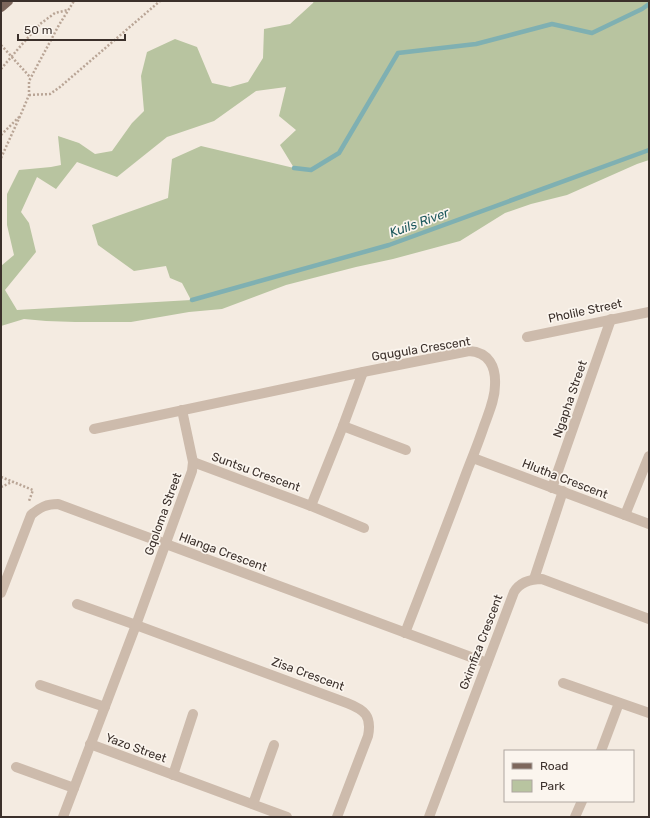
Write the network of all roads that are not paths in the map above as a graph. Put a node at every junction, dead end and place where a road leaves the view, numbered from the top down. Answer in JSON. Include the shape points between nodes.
{"nodes":[{"id":1,"x":8,"y":1,"type":"edge"},
{"id":2,"x":1,"y":7,"type":"edge"},
{"id":3,"x":649,"y":312,"type":"edge"},
{"id":4,"x":612,"y":319,"type":"junction"},
{"id":5,"x":527,"y":337,"type":"dead end"},
{"id":6,"x":362,"y":372,"type":"junction"},
{"id":7,"x":182,"y":410,"type":"junction"},
{"id":8,"x":343,"y":426,"type":"junction"},
{"id":9,"x":94,"y":429,"type":"dead end"},
{"id":10,"x":406,"y":450,"type":"dead end"},
{"id":11,"x":649,"y":456,"type":"edge"},
{"id":12,"x":473,"y":458,"type":"junction"},
{"id":13,"x":193,"y":462,"type":"junction"},
{"id":14,"x":552,"y":488,"type":"junction"},
{"id":15,"x":563,"y":491,"type":"junction"},
{"id":16,"x":311,"y":506,"type":"junction"},
{"id":17,"x":625,"y":515,"type":"junction"},
{"id":18,"x":649,"y":524,"type":"edge"},
{"id":19,"x":364,"y":528,"type":"dead end"},
{"id":20,"x":166,"y":544,"type":"junction"},
{"id":21,"x":534,"y":579,"type":"junction"},
{"id":22,"x":1,"y":593,"type":"edge"},
{"id":23,"x":77,"y":604,"type":"dead end"},
{"id":24,"x":649,"y":619,"type":"edge"},
{"id":25,"x":136,"y":625,"type":"junction"},
{"id":26,"x":405,"y":633,"type":"junction"},
{"id":27,"x":487,"y":663,"type":"junction"},
{"id":28,"x":563,"y":683,"type":"dead end"},
{"id":29,"x":40,"y":685,"type":"dead end"},
{"id":30,"x":619,"y":702,"type":"junction"},
{"id":31,"x":104,"y":707,"type":"junction"},
{"id":32,"x":193,"y":714,"type":"dead end"},
{"id":33,"x":649,"y":714,"type":"edge"},
{"id":34,"x":90,"y":744,"type":"junction"},
{"id":35,"x":274,"y":746,"type":"dead end"},
{"id":36,"x":601,"y":750,"type":"edge"},
{"id":37,"x":16,"y":767,"type":"dead end"},
{"id":38,"x":173,"y":775,"type":"junction"},
{"id":39,"x":74,"y":788,"type":"junction"},
{"id":40,"x":582,"y":802,"type":"edge"},
{"id":41,"x":253,"y":804,"type":"junction"},
{"id":42,"x":63,"y":817,"type":"edge"},
{"id":43,"x":287,"y":817,"type":"edge"},
{"id":44,"x":337,"y":817,"type":"edge"},
{"id":45,"x":429,"y":817,"type":"edge"},
{"id":46,"x":575,"y":817,"type":"edge"}],
"edges":[{"from":1,"to":2,"type":"main road"},
{"from":3,"to":4,"type":"street","name":"Pholile Street"},
{"from":4,"to":5,"type":"street","name":"Pholile Street"},
{"from":4,"to":14,"type":"street","name":"Ngapha Street"},
{"from":6,"to":7,"type":"street","name":"Gqugula Crescent"},
{"from":6,"to":8,"type":"street","name":"Suntsu Crescent"},
{"from":6,"to":12,"type":"street","name":"Gqugula Crescent","via":[[469,351],[482,354],[494,369],[495,386],[492,405]]},
{"from":7,"to":9,"type":"street","name":"Gqugula Crescent"},
{"from":7,"to":13,"type":"street","name":"Gqoloma Street"},
{"from":8,"to":10,"type":"street"},
{"from":8,"to":16,"type":"street","name":"Suntsu Crescent"},
{"from":11,"to":17,"type":"street"},
{"from":12,"to":14,"type":"street","name":"Hlutha Crescent"},
{"from":12,"to":26,"type":"street","name":"Gqugula Crescent"},
{"from":13,"to":16,"type":"street","name":"Suntsu Crescent"},
{"from":13,"to":20,"type":"street","name":"Gqoloma Street","via":[[188,484]]},
{"from":14,"to":15,"type":"street","name":"Hlutha Crescent"},
{"from":15,"to":17,"type":"street","name":"Hlutha Crescent"},
{"from":15,"to":21,"type":"street"},
{"from":16,"to":19,"type":"street","name":"Suntsu Crescent"},
{"from":17,"to":18,"type":"street","name":"Hlutha Crescent"},
{"from":20,"to":22,"type":"street","name":"Hlanga Crescent","via":[[58,504],[43,505],[30,517]]},
{"from":20,"to":25,"type":"street","name":"Gqoloma Street"},
{"from":20,"to":26,"type":"street","name":"Hlanga Crescent"},
{"from":21,"to":24,"type":"street","via":[[542,579]]},
{"from":21,"to":27,"type":"street","name":"Gximfiza Crescent","via":[[520,584],[514,592]]},
{"from":23,"to":25,"type":"street"},
{"from":25,"to":31,"type":"street","name":"Gqoloma Street"},
{"from":25,"to":44,"type":"street","name":"Zisa Crescent","via":[[362,710],[370,728]]},
{"from":26,"to":27,"type":"street","name":"Hlanga Crescent"},
{"from":27,"to":45,"type":"street","name":"Gximfiza Crescent"},
{"from":28,"to":30,"type":"street"},
{"from":29,"to":31,"type":"street"},
{"from":30,"to":33,"type":"street"},
{"from":30,"to":36,"type":"street"},
{"from":31,"to":34,"type":"street","name":"Gqoloma Street"},
{"from":32,"to":38,"type":"street","name":"Yazo Street"},
{"from":34,"to":38,"type":"street","name":"Yazo Street"},
{"from":34,"to":39,"type":"street","name":"Gqoloma Street"},
{"from":35,"to":41,"type":"street"},
{"from":37,"to":39,"type":"street"},
{"from":38,"to":41,"type":"street","name":"Yazo Street"},
{"from":39,"to":42,"type":"street","name":"Gqoloma Street"},
{"from":40,"to":46,"type":"street"},
{"from":41,"to":43,"type":"street","name":"Yazo Street"}]}
